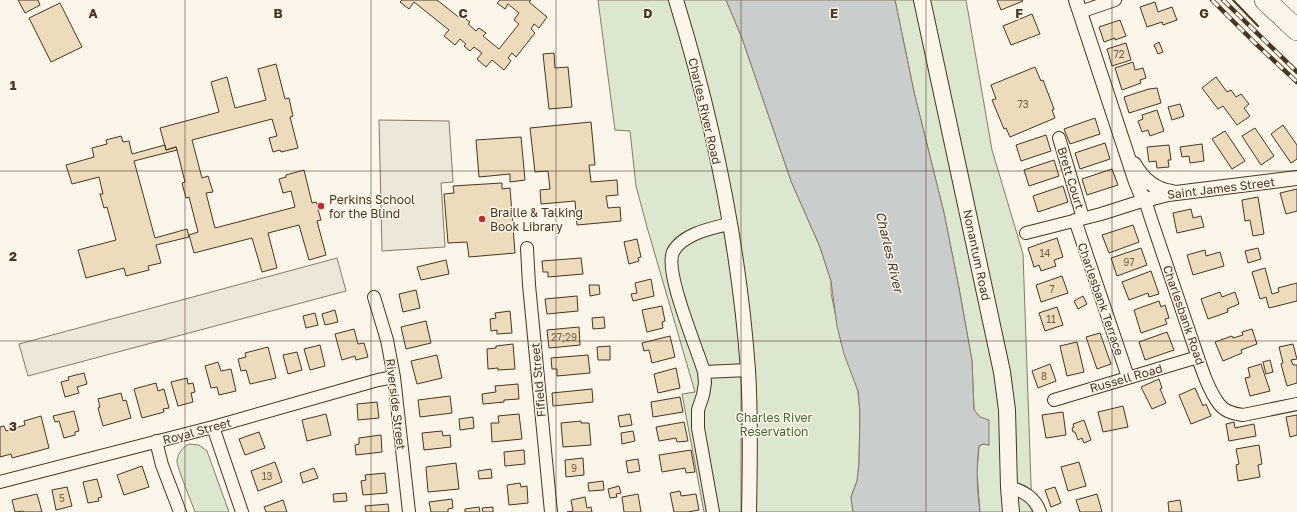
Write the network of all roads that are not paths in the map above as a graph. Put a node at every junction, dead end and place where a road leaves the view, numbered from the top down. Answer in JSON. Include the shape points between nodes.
{"nodes":[{"id":1,"x":676,"y":0,"type":"edge"},
{"id":2,"x":922,"y":0,"type":"edge"},
{"id":3,"x":1115,"y":0,"type":"edge"},
{"id":4,"x":1265,"y":0,"type":"edge"},
{"id":5,"x":1078,"y":6,"type":"edge"},
{"id":6,"x":1297,"y":30,"type":"edge"},
{"id":7,"x":1059,"y":138,"type":"dead end"},
{"id":8,"x":1125,"y":147,"type":"junction"},
{"id":9,"x":1297,"y":178,"type":"edge"},
{"id":10,"x":1178,"y":192,"type":"junction"},
{"id":11,"x":1145,"y":200,"type":"junction"},
{"id":12,"x":1079,"y":219,"type":"junction"},
{"id":13,"x":729,"y":224,"type":"junction"},
{"id":14,"x":1026,"y":233,"type":"dead end"},
{"id":15,"x":527,"y":248,"type":"dead end"},
{"id":16,"x":374,"y":297,"type":"dead end"},
{"id":17,"x":1198,"y":357,"type":"junction"},
{"id":18,"x":748,"y":370,"type":"junction"},
{"id":19,"x":704,"y":372,"type":"junction"},
{"id":20,"x":394,"y":377,"type":"junction"},
{"id":21,"x":1128,"y":377,"type":"junction"},
{"id":22,"x":1054,"y":400,"type":"dead end"},
{"id":23,"x":1297,"y":404,"type":"edge"},
{"id":24,"x":213,"y":427,"type":"junction"},
{"id":25,"x":156,"y":442,"type":"junction"},
{"id":26,"x":0,"y":482,"type":"edge"},
{"id":27,"x":1009,"y":487,"type":"junction"},
{"id":28,"x":180,"y":512,"type":"edge"},
{"id":29,"x":242,"y":512,"type":"edge"},
{"id":30,"x":409,"y":512,"type":"edge"},
{"id":31,"x":551,"y":512,"type":"edge"},
{"id":32,"x":713,"y":512,"type":"edge"},
{"id":33,"x":749,"y":512,"type":"edge"},
{"id":34,"x":1011,"y":512,"type":"edge"},
{"id":35,"x":1040,"y":512,"type":"edge"}],
"edges":[{"from":1,"to":13,"type":"street","name":"Charles River Road","via":[[707,114]]},
{"from":2,"to":27,"type":"main road","name":"Nonantum Road","via":[[1002,372],[1007,410]]},
{"from":3,"to":5,"type":"street"},
{"from":4,"to":6,"type":"highway"},
{"from":5,"to":8,"type":"street","name":"Charlesbank Road"},
{"from":7,"to":12,"type":"street","name":"Brett Court"},
{"from":8,"to":10,"type":"street","name":"Charlesbank Road","via":[[1135,167],[1151,184],[1169,192]]},
{"from":8,"to":11,"type":"street","name":"Charlesbank Road","via":[[1137,186]]},
{"from":9,"to":10,"type":"street","name":"Saint James Street"},
{"from":10,"to":11,"type":"street","name":"Saint James Street"},
{"from":11,"to":12,"type":"street"},
{"from":11,"to":17,"type":"street","name":"Charlesbank Road"},
{"from":12,"to":14,"type":"street"},
{"from":12,"to":21,"type":"street","name":"Charlesbank Terrace"},
{"from":13,"to":18,"type":"street","name":"Charles River Road"},
{"from":13,"to":19,"type":"street","via":[[694,234],[673,252],[671,267],[675,285]]},
{"from":15,"to":31,"type":"street","name":"Fifield Street"},
{"from":16,"to":20,"type":"street","name":"Riverside Street"},
{"from":17,"to":21,"type":"street","name":"Russell Road"},
{"from":17,"to":23,"type":"street","name":"Charlesbank Road","via":[[1215,397],[1227,411],[1244,415]]},
{"from":18,"to":19,"type":"street"},
{"from":18,"to":33,"type":"street","name":"Charles River Road"},
{"from":19,"to":32,"type":"street","via":[[705,383],[698,410],[698,428]]},
{"from":20,"to":24,"type":"street","name":"Royal Street"},
{"from":20,"to":30,"type":"street","name":"Riverside Street"},
{"from":21,"to":22,"type":"street","name":"Russell Road"},
{"from":24,"to":25,"type":"street","name":"Royal Street"},
{"from":24,"to":29,"type":"street"},
{"from":25,"to":26,"type":"street","name":"Royal Street"},
{"from":25,"to":28,"type":"street"},
{"from":27,"to":34,"type":"main road","name":"Nonantum Road"},
{"from":27,"to":35,"type":"street","via":[[1030,497]]}]}
